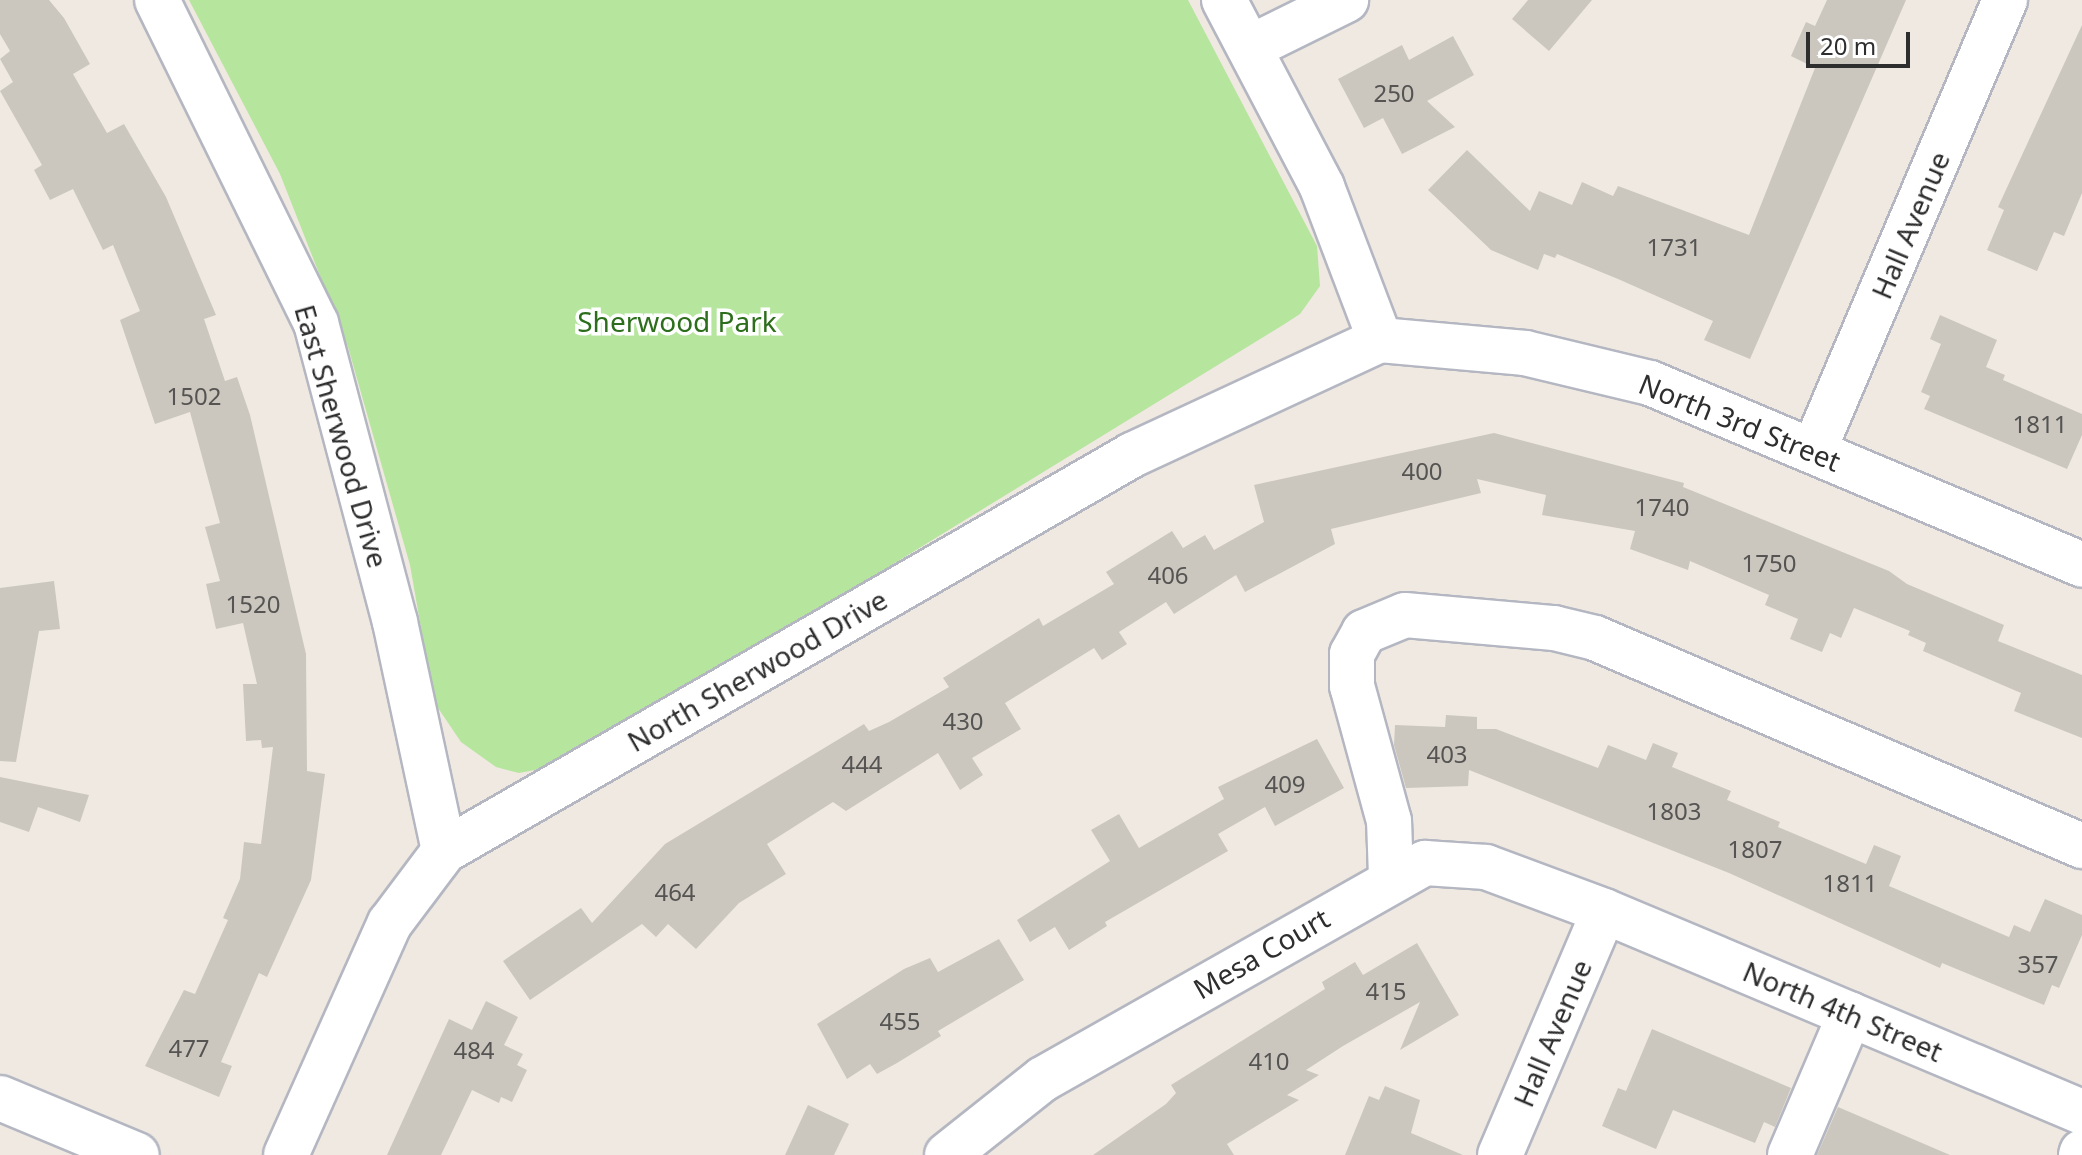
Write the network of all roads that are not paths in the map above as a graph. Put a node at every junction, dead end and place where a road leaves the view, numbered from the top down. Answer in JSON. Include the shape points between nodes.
{"nodes":[{"id":1,"x":157,"y":0,"type":"edge"},
{"id":2,"x":1224,"y":0,"type":"edge"},
{"id":3,"x":1346,"y":0,"type":"edge"},
{"id":4,"x":2005,"y":0,"type":"edge"},
{"id":5,"x":1253,"y":46,"type":"junction"},
{"id":6,"x":1380,"y":340,"type":"junction"},
{"id":7,"x":1814,"y":450,"type":"junction"},
{"id":8,"x":2082,"y":565,"type":"edge"},
{"id":9,"x":2082,"y":846,"type":"edge"},
{"id":10,"x":444,"y":851,"type":"junction"},
{"id":11,"x":1391,"y":877,"type":"junction"},
{"id":12,"x":1604,"y":911,"type":"junction"},
{"id":13,"x":1850,"y":1014,"type":"junction"},
{"id":14,"x":0,"y":1098,"type":"edge"},
{"id":15,"x":2082,"y":1112,"type":"edge"},
{"id":16,"x":137,"y":1155,"type":"edge"},
{"id":17,"x":286,"y":1155,"type":"edge"},
{"id":18,"x":947,"y":1155,"type":"edge"},
{"id":19,"x":1500,"y":1155,"type":"edge"},
{"id":20,"x":1790,"y":1155,"type":"edge"}],
"edges":[{"from":1,"to":10,"type":"street","name":"East Sherwood Drive","via":[[316,323],[395,622]]},
{"from":2,"to":5,"type":"street"},
{"from":3,"to":5,"type":"street"},
{"from":4,"to":7,"type":"street","name":"Hall Avenue"},
{"from":5,"to":6,"type":"street","via":[[1322,187]]},
{"from":6,"to":7,"type":"street","name":"North 3rd Street","via":[[1525,353],[1650,383]]},
{"from":6,"to":10,"type":"street","name":"North Sherwood Drive","via":[[1132,455]]},
{"from":7,"to":8,"type":"street","name":"North 3rd Street"},
{"from":9,"to":11,"type":"street","via":[[1595,638],[1554,628],[1405,615],[1364,632],[1352,654],[1352,686],[1389,821]]},
{"from":10,"to":17,"type":"street","name":"North Sherwood Drive","via":[[390,923]]},
{"from":11,"to":12,"type":"street","name":"Mesa Court","via":[[1425,863],[1486,867]]},
{"from":11,"to":18,"type":"street","name":"Mesa Court","via":[[1043,1079]]},
{"from":12,"to":13,"type":"street","name":"North 4th Street"},
{"from":12,"to":19,"type":"street","name":"Hall Avenue"},
{"from":13,"to":15,"type":"street","name":"North 4th Street"},
{"from":13,"to":20,"type":"street"},
{"from":14,"to":16,"type":"street"}]}
